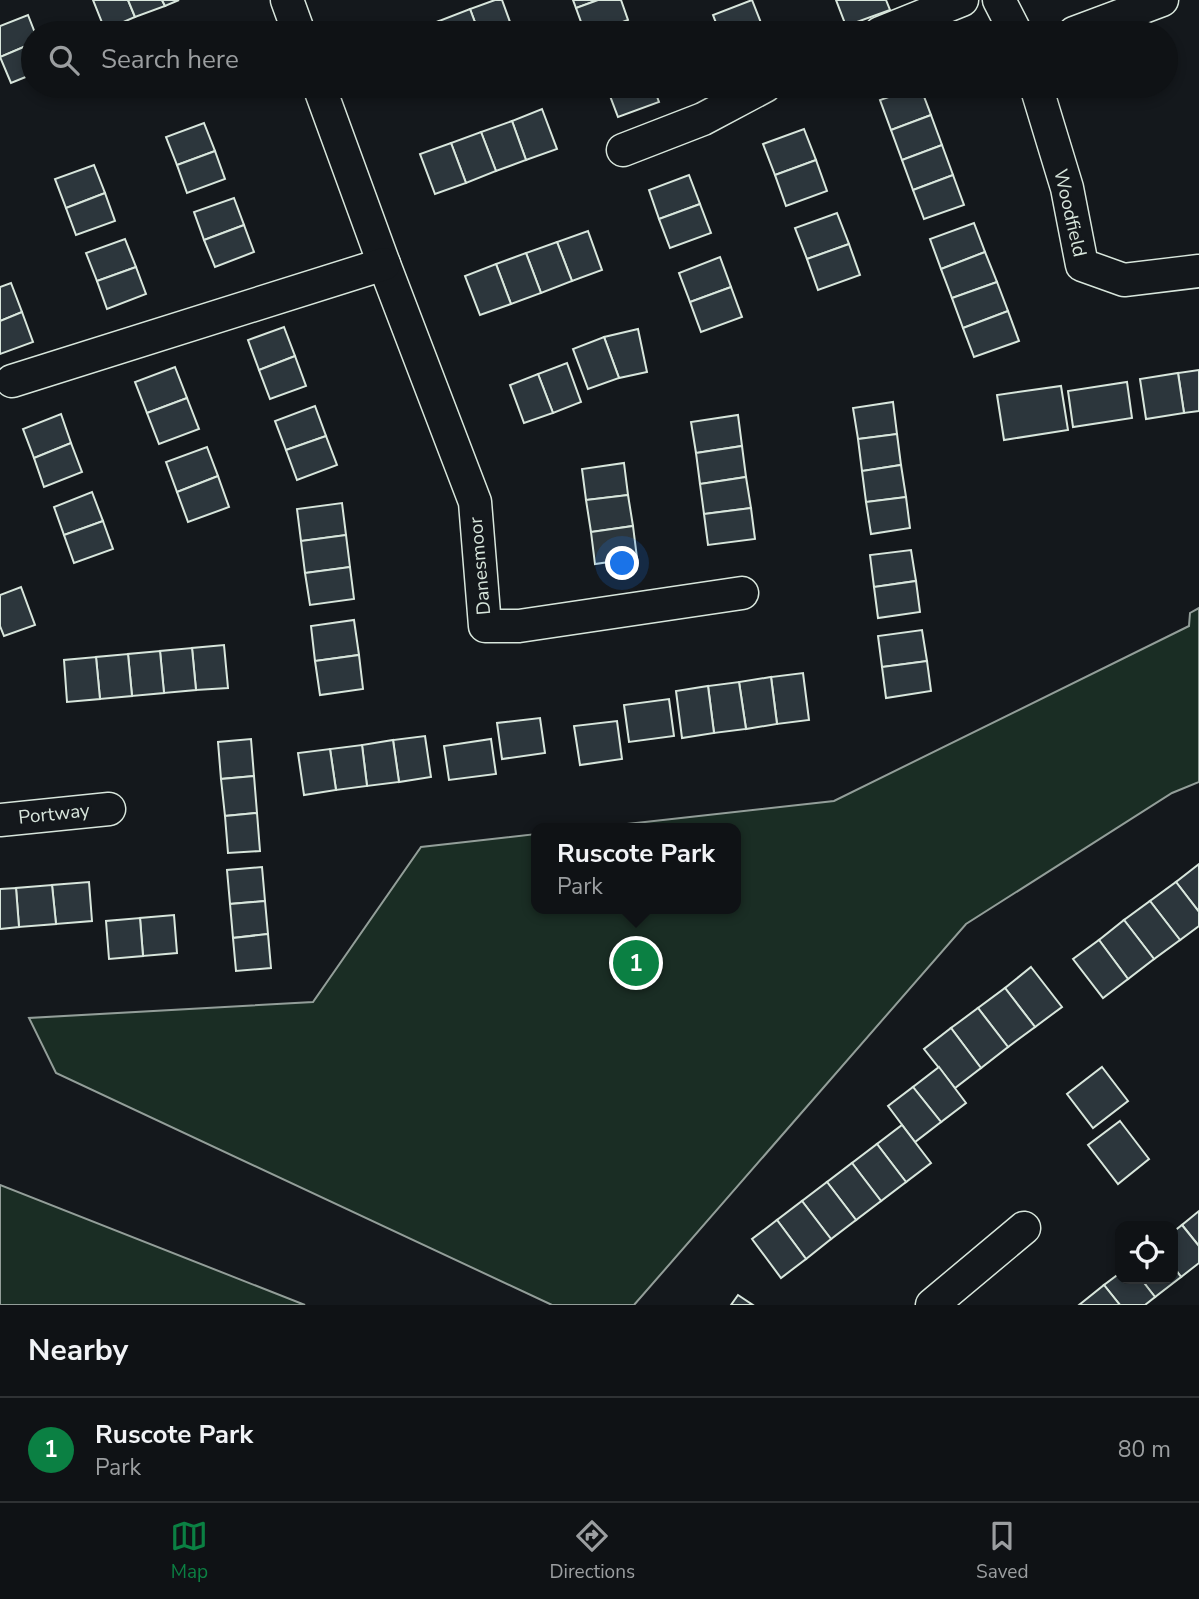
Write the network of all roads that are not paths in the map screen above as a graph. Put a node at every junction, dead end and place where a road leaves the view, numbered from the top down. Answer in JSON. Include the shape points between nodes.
{"nodes":[{"id":1,"x":287,"y":0,"type":"edge"},
{"id":2,"x":962,"y":0,"type":"edge"},
{"id":3,"x":999,"y":0,"type":"edge"},
{"id":4,"x":1161,"y":0,"type":"edge"},
{"id":5,"x":295,"y":21,"type":"edge"},
{"id":6,"x":910,"y":21,"type":"edge"},
{"id":7,"x":1010,"y":21,"type":"edge"},
{"id":8,"x":1106,"y":21,"type":"edge"},
{"id":9,"x":323,"y":98,"type":"edge"},
{"id":10,"x":742,"y":98,"type":"edge"},
{"id":11,"x":1040,"y":98,"type":"edge"},
{"id":12,"x":623,"y":150,"type":"dead end"},
{"id":13,"x":384,"y":264,"type":"junction"},
{"id":14,"x":1199,"y":271,"type":"edge"},
{"id":15,"x":12,"y":381,"type":"dead end"},
{"id":16,"x":742,"y":593,"type":"dead end"},
{"id":17,"x":109,"y":809,"type":"dead end"},
{"id":18,"x":0,"y":820,"type":"edge"},
{"id":19,"x":1024,"y":1228,"type":"dead end"},
{"id":20,"x":932,"y":1305,"type":"edge"}],
"edges":[{"from":1,"to":5,"type":"street"},
{"from":2,"to":6,"type":"street"},
{"from":3,"to":7,"type":"street"},
{"from":4,"to":8,"type":"street"},
{"from":9,"to":13,"type":"street","name":"Danesmoor"},
{"from":10,"to":12,"type":"street"},
{"from":11,"to":14,"type":"street","name":"Woodfield","via":[[1067,188],[1082,265],[1124,280]]},
{"from":13,"to":15,"type":"street"},
{"from":13,"to":16,"type":"street","name":"Danesmoor","via":[[475,502],[485,626],[519,626]]},
{"from":17,"to":18,"type":"street","name":"Portway"},
{"from":19,"to":20,"type":"street"}]}
